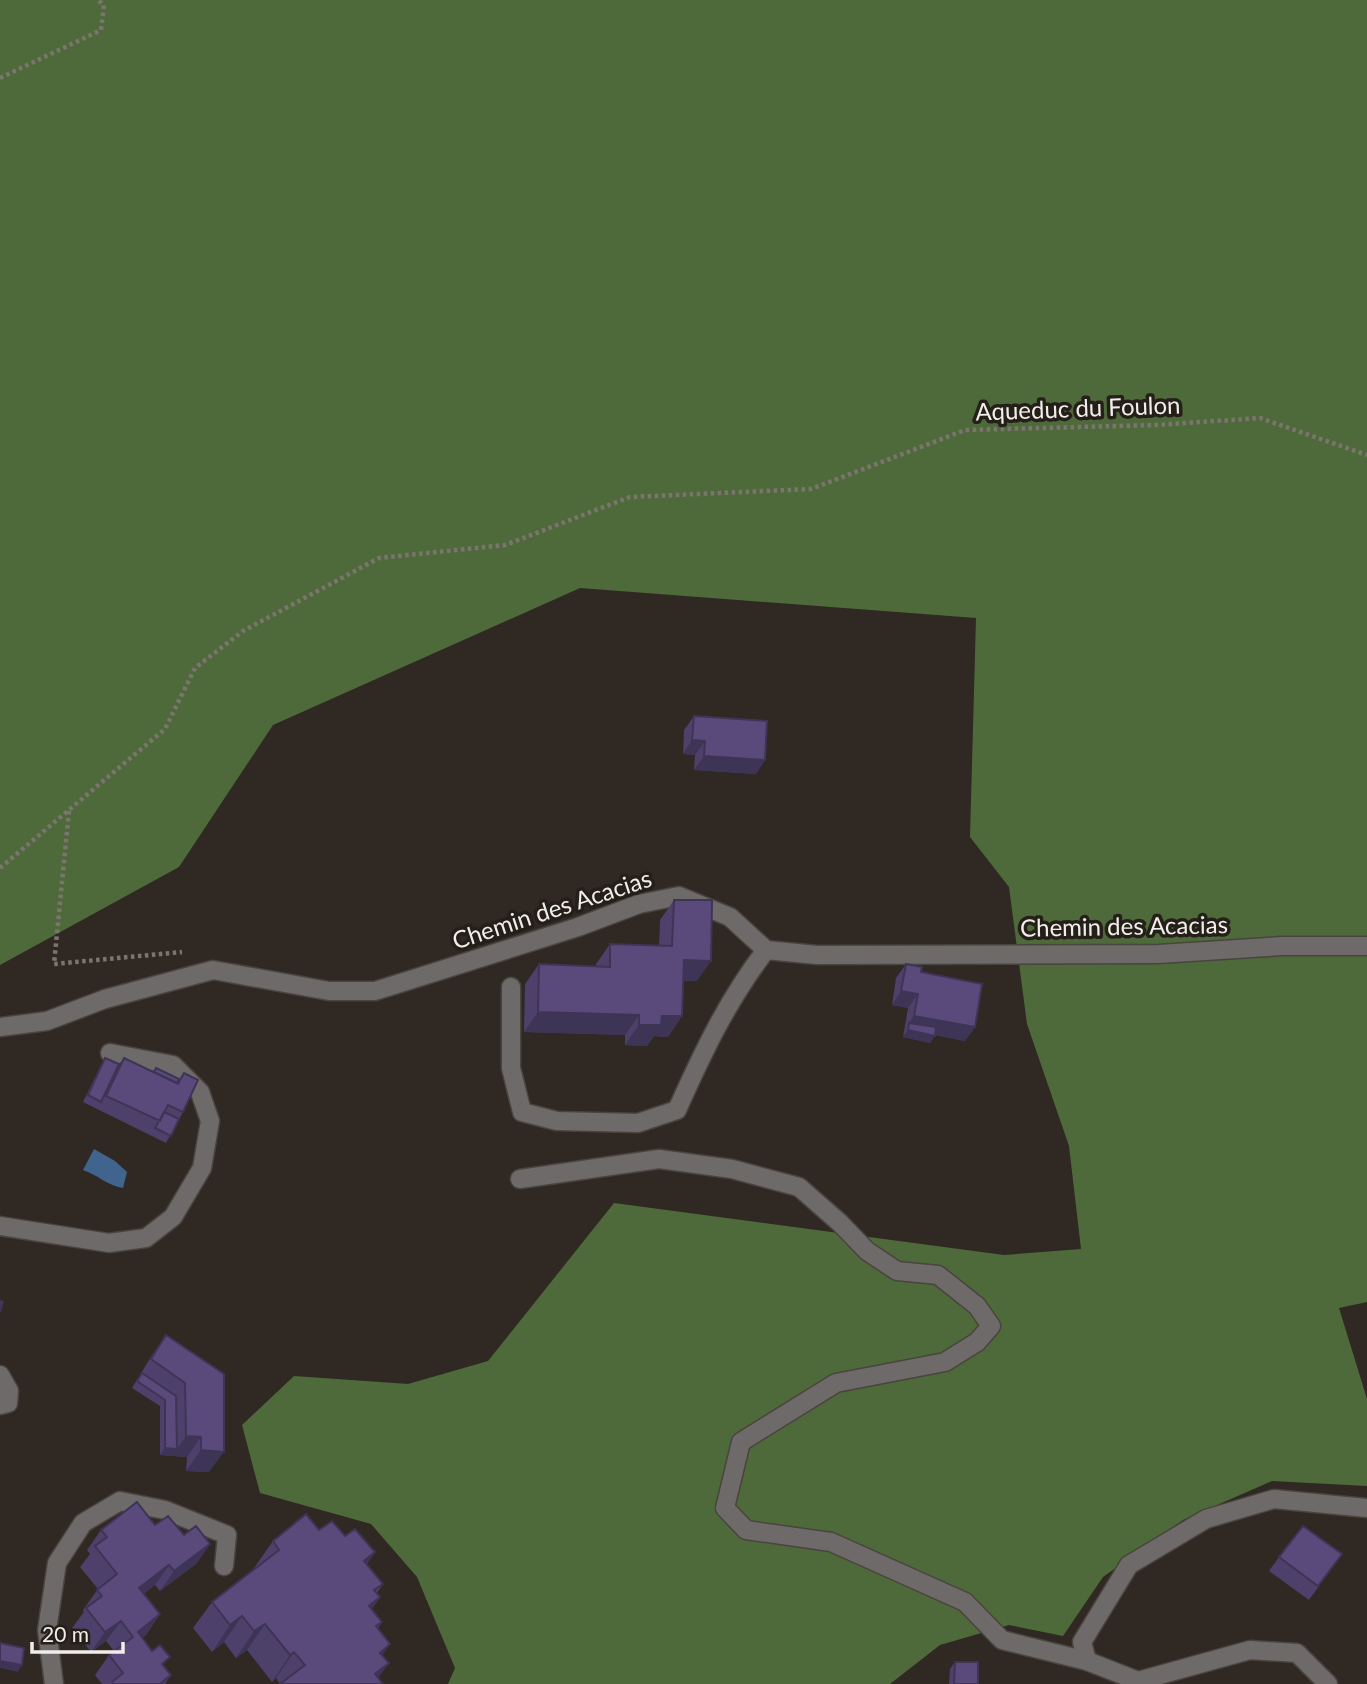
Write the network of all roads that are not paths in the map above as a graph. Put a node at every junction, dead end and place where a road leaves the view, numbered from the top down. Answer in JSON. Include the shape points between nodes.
{"nodes":[{"id":1,"x":1367,"y":946,"type":"edge"},
{"id":2,"x":766,"y":950,"type":"junction"},
{"id":3,"x":511,"y":987,"type":"dead end"},
{"id":4,"x":0,"y":1027,"type":"edge"},
{"id":5,"x":110,"y":1053,"type":"dead end"},
{"id":6,"x":520,"y":1178,"type":"dead end"},
{"id":7,"x":0,"y":1226,"type":"edge"},
{"id":8,"x":0,"y":1376,"type":"edge"},
{"id":9,"x":0,"y":1405,"type":"edge"},
{"id":10,"x":1367,"y":1508,"type":"edge"},
{"id":11,"x":224,"y":1566,"type":"dead end"},
{"id":12,"x":1087,"y":1661,"type":"junction"},
{"id":13,"x":54,"y":1684,"type":"edge"},
{"id":14,"x":1328,"y":1684,"type":"edge"}],
"edges":[{"from":1,"to":2,"type":"street","name":"Chemin des Acacias","via":[[1159,954],[817,955]]},
{"from":2,"to":3,"type":"street","via":[[710,1037],[677,1110],[638,1123],[557,1121],[522,1112],[512,1068]]},
{"from":2,"to":4,"type":"street","name":"Chemin des Acacias","via":[[730,917],[679,896],[639,904],[375,992],[329,991],[213,970],[105,999],[47,1021]]},
{"from":5,"to":7,"type":"street","via":[[173,1065],[200,1092],[210,1121],[202,1168],[173,1217],[146,1238],[109,1243]]},
{"from":6,"to":12,"type":"street","via":[[659,1159],[732,1169],[799,1187],[867,1251],[897,1271],[938,1275],[977,1306],[991,1326],[977,1342],[945,1363],[836,1383],[741,1442],[725,1508],[746,1530],[831,1542],[965,1602],[1002,1640]]},
{"from":8,"to":9,"type":"street","via":[[9,1391],[8,1403]]},
{"from":10,"to":12,"type":"street","via":[[1274,1499],[1206,1519],[1129,1565],[1082,1642]]},
{"from":11,"to":13,"type":"street","via":[[227,1535],[165,1510],[120,1501],[83,1522],[57,1563],[47,1630]]},
{"from":12,"to":14,"type":"street","via":[[1138,1681],[1250,1650],[1297,1653]]}]}
